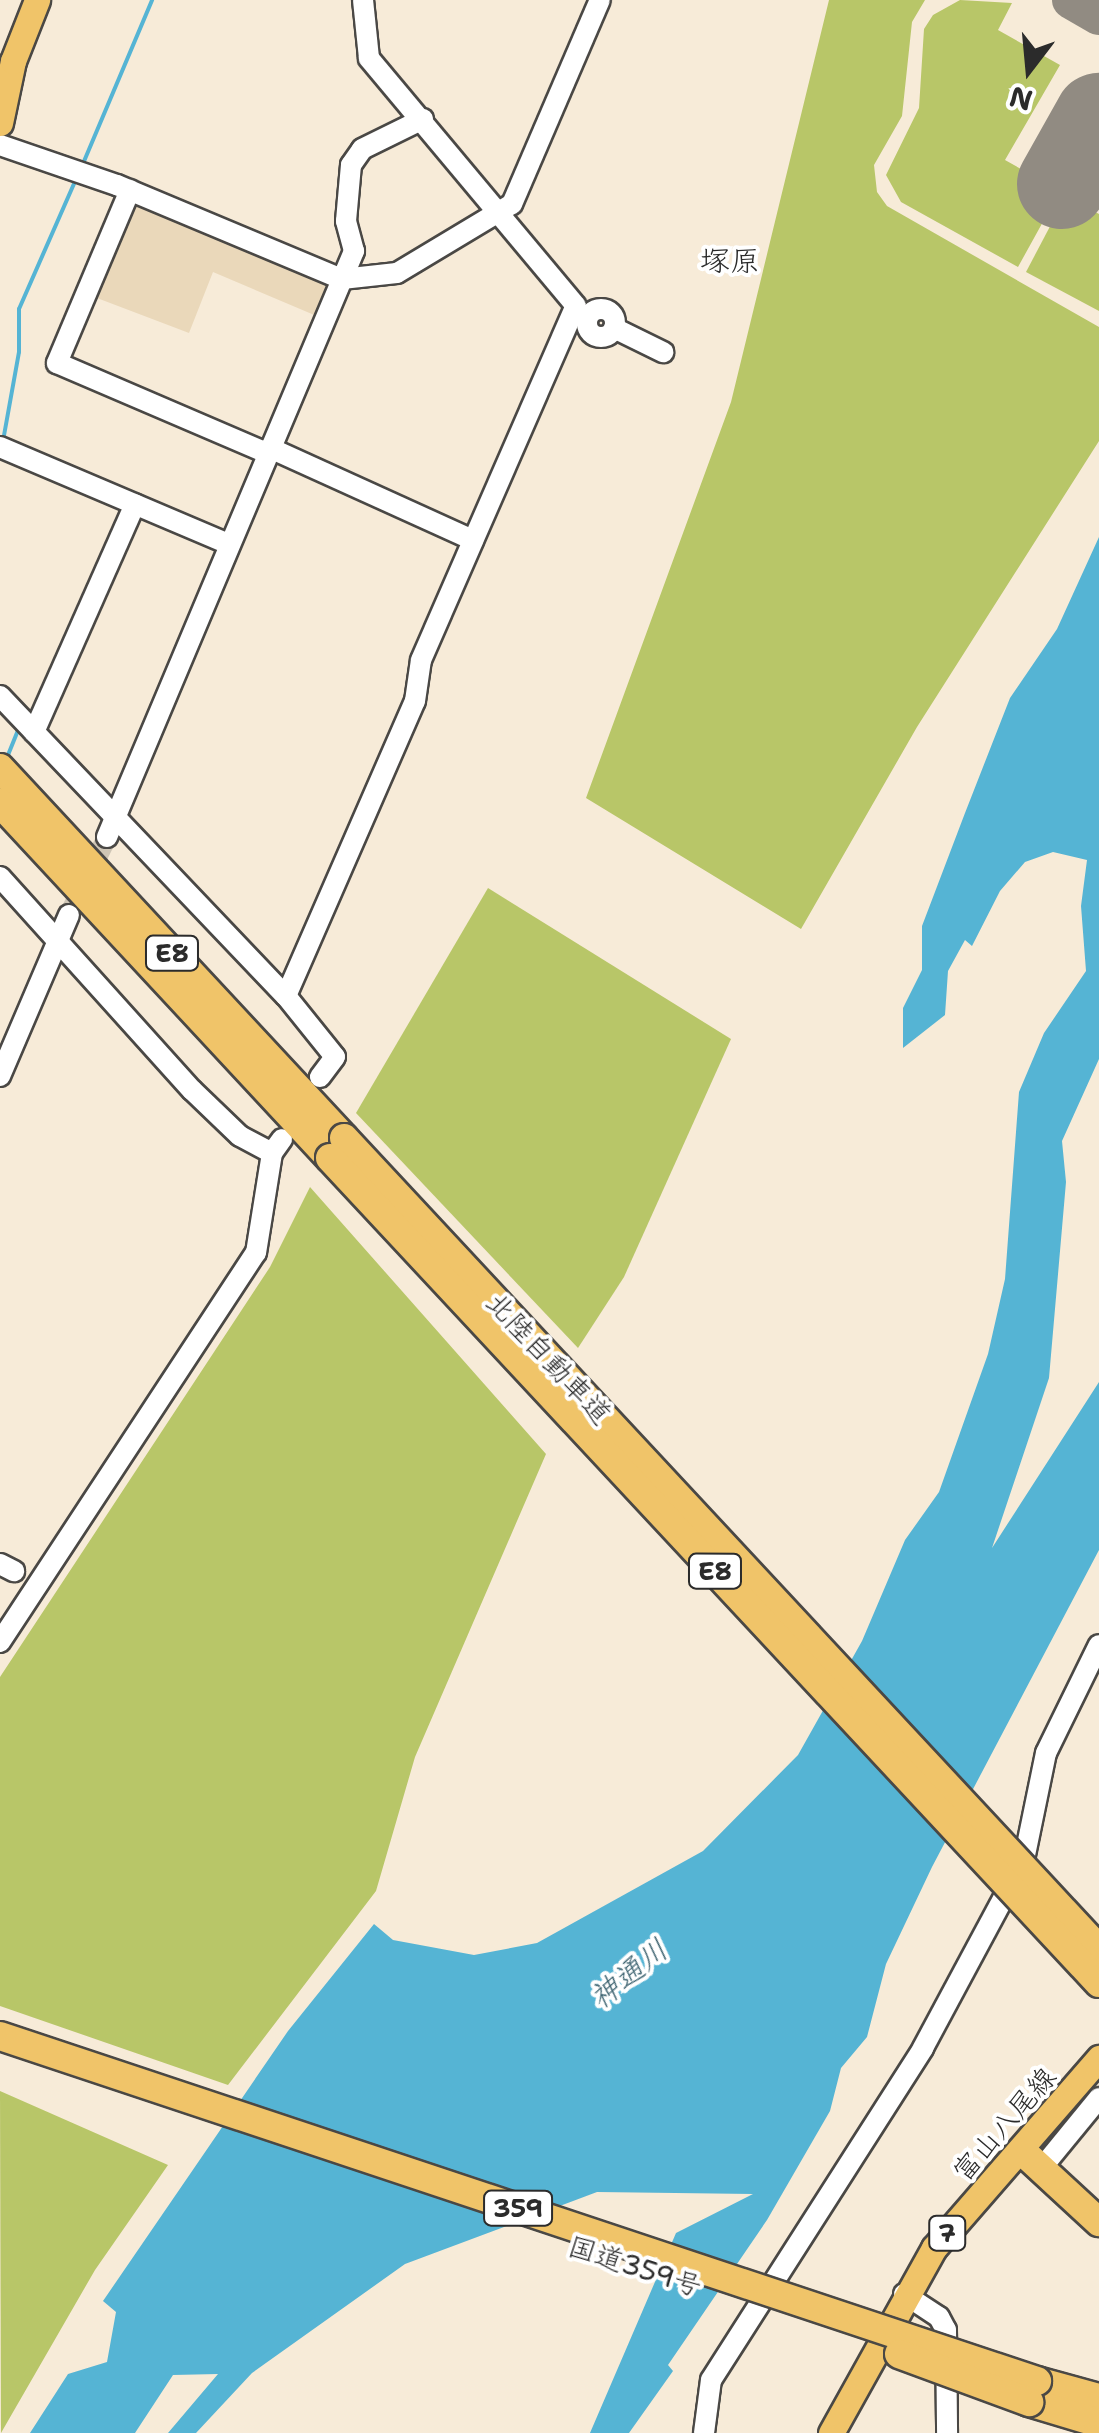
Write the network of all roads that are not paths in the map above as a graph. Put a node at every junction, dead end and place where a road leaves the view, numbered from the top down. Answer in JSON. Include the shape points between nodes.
{"nodes":[{"id":1,"x":37,"y":0,"type":"edge"},
{"id":2,"x":347,"y":0,"type":"edge"},
{"id":3,"x":363,"y":0,"type":"edge"},
{"id":4,"x":600,"y":0,"type":"edge"},
{"id":5,"x":10,"y":42,"type":"edge"},
{"id":6,"x":423,"y":119,"type":"junction"},
{"id":7,"x":0,"y":123,"type":"edge"},
{"id":8,"x":0,"y":145,"type":"edge"},
{"id":9,"x":130,"y":190,"type":"junction"},
{"id":10,"x":501,"y":213,"type":"junction"},
{"id":11,"x":342,"y":279,"type":"junction"},
{"id":12,"x":581,"y":314,"type":"junction"},
{"id":13,"x":663,"y":352,"type":"dead end"},
{"id":14,"x":0,"y":447,"type":"edge"},
{"id":15,"x":268,"y":450,"type":"junction"},
{"id":16,"x":135,"y":504,"type":"junction"},
{"id":17,"x":474,"y":540,"type":"junction"},
{"id":18,"x":228,"y":544,"type":"junction"},
{"id":19,"x":0,"y":696,"type":"edge"},
{"id":20,"x":34,"y":732,"type":"junction"},
{"id":21,"x":0,"y":768,"type":"edge"},
{"id":22,"x":0,"y":803,"type":"edge"},
{"id":23,"x":112,"y":814,"type":"junction"},
{"id":24,"x":107,"y":837,"type":"tunnel mouth"},
{"id":25,"x":0,"y":877,"type":"edge"},
{"id":26,"x":70,"y":915,"type":"tunnel mouth"},
{"id":27,"x":58,"y":940,"type":"junction"},
{"id":28,"x":286,"y":996,"type":"junction"},
{"id":29,"x":0,"y":1076,"type":"edge"},
{"id":30,"x":320,"y":1077,"type":"dead end"},
{"id":31,"x":337,"y":1148,"type":"junction"},
{"id":32,"x":0,"y":1642,"type":"edge"},
{"id":33,"x":1099,"y":1644,"type":"edge"},
{"id":34,"x":1099,"y":1949,"type":"edge"},
{"id":35,"x":1099,"y":1983,"type":"edge"},
{"id":36,"x":0,"y":2036,"type":"edge"},
{"id":37,"x":0,"y":2054,"type":"edge"},
{"id":38,"x":1099,"y":2058,"type":"edge"},
{"id":39,"x":1099,"y":2098,"type":"edge"},
{"id":40,"x":1031,"y":2160,"type":"junction"},
{"id":41,"x":1099,"y":2222,"type":"edge"},
{"id":42,"x":904,"y":2294,"type":"junction"},
{"id":43,"x":1033,"y":2391,"type":"junction"},
{"id":44,"x":1099,"y":2398,"type":"edge"},
{"id":45,"x":1099,"y":2423,"type":"edge"},
{"id":46,"x":704,"y":2433,"type":"edge"},
{"id":47,"x":830,"y":2433,"type":"edge"},
{"id":48,"x":946,"y":2433,"type":"edge"}],
"edges":[{"from":1,"to":5,"type":"main road"},
{"from":2,"to":3,"type":"street"},
{"from":3,"to":6,"type":"street","via":[[370,58]]},
{"from":4,"to":10,"type":"street","via":[[512,204]]},
{"from":5,"to":7,"type":"main road"},
{"from":6,"to":10,"type":"street"},
{"from":6,"to":11,"type":"street","via":[[362,149],[351,165],[346,221],[354,250]]},
{"from":8,"to":9,"type":"street"},
{"from":9,"to":11,"type":"street"},
{"from":9,"to":15,"type":"street","via":[[57,362]]},
{"from":10,"to":11,"type":"street","via":[[398,273]]},
{"from":10,"to":12,"type":"street"},
{"from":11,"to":15,"type":"street"},
{"from":12,"to":13,"type":"street","via":[[594,335],[614,328]]},
{"from":12,"to":17,"type":"street"},
{"from":14,"to":16,"type":"street"},
{"from":15,"to":17,"type":"street"},
{"from":15,"to":18,"type":"street"},
{"from":16,"to":18,"type":"street"},
{"from":16,"to":20,"type":"street"},
{"from":17,"to":28,"type":"street","via":[[421,660],[415,701]]},
{"from":18,"to":23,"type":"street"},
{"from":19,"to":20,"type":"street"},
{"from":20,"to":23,"type":"street"},
{"from":21,"to":31,"type":"highway","name":"北陸自動車道","number":"E8"},
{"from":22,"to":31,"type":"highway","name":"北陸自動車道","number":"E8"},
{"from":23,"to":24,"type":"street"},
{"from":23,"to":28,"type":"street"},
{"from":25,"to":27,"type":"street"},
{"from":26,"to":27,"type":"street"},
{"from":27,"to":29,"type":"street"},
{"from":27,"to":32,"type":"street","via":[[240,1136],[277,1146],[256,1253]]},
{"from":28,"to":30,"type":"street","via":[[336,1057]]},
{"from":31,"to":34,"type":"highway","name":"北陸自動車道","number":"E8","bridge":true},
{"from":31,"to":35,"type":"highway","name":"北陸自動車道","number":"E8","bridge":true},
{"from":33,"to":46,"type":"street","via":[[1046,1753],[1024,1860],[923,2048],[711,2380]]},
{"from":36,"to":43,"type":"highway","name":"国道359号","number":"359","bridge":true},
{"from":37,"to":43,"type":"highway","name":"国道359号","number":"359","bridge":true},
{"from":38,"to":40,"type":"main road","name":"富山八尾線","number":"7"},
{"from":39,"to":40,"type":"street"},
{"from":40,"to":41,"type":"highway"},
{"from":40,"to":42,"type":"main road","name":"富山八尾線","number":"7","via":[[934,2248]]},
{"from":42,"to":47,"type":"main road","name":"富山八尾線","number":"7"},
{"from":42,"to":48,"type":"street","via":[[939,2317],[946,2330]]},
{"from":43,"to":44,"type":"highway","name":"国道359号","number":"359"},
{"from":43,"to":45,"type":"highway","name":"国道359号","number":"359"}]}
